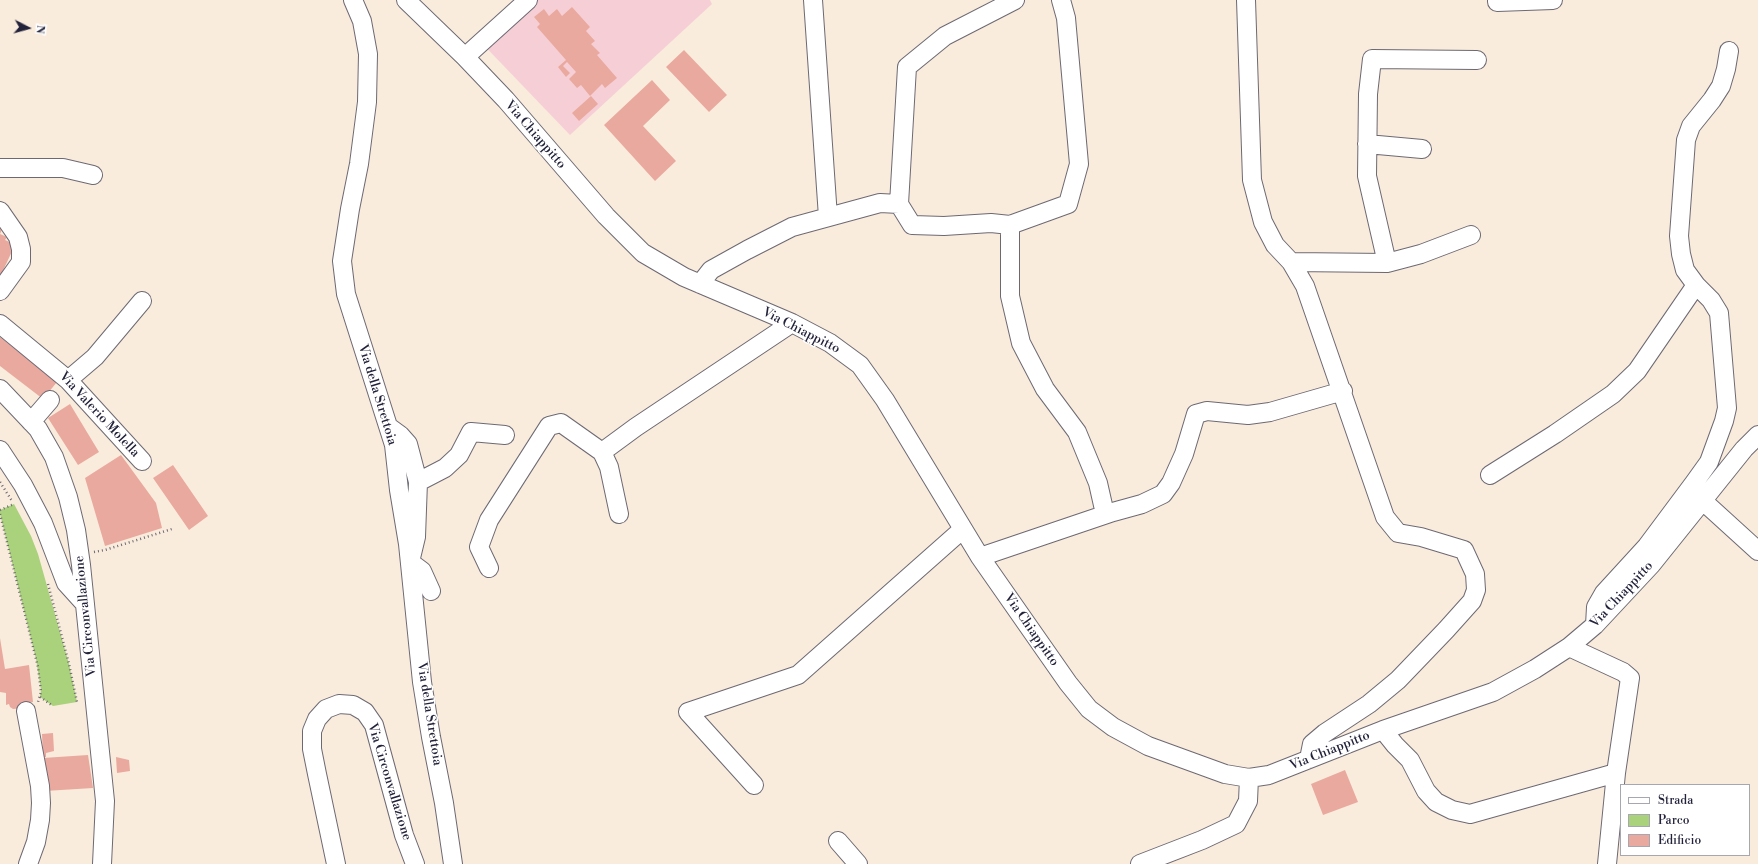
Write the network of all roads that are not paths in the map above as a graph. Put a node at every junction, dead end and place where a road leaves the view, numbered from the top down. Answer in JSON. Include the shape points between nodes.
{"nodes":[{"id":1,"x":353,"y":0,"type":"edge"},
{"id":2,"x":406,"y":0,"type":"edge"},
{"id":3,"x":528,"y":0,"type":"edge"},
{"id":4,"x":813,"y":0,"type":"edge"},
{"id":5,"x":1015,"y":0,"type":"edge"},
{"id":6,"x":1061,"y":0,"type":"edge"},
{"id":7,"x":1246,"y":0,"type":"edge"},
{"id":8,"x":1497,"y":0,"type":"edge"},
{"id":9,"x":1553,"y":0,"type":"edge"},
{"id":10,"x":1729,"y":51,"type":"dead end"},
{"id":11,"x":465,"y":57,"type":"junction"},
{"id":12,"x":1477,"y":60,"type":"dead end"},
{"id":13,"x":1367,"y":144,"type":"junction"},
{"id":14,"x":1422,"y":149,"type":"dead end"},
{"id":15,"x":0,"y":168,"type":"edge"},
{"id":16,"x":93,"y":175,"type":"dead end"},
{"id":17,"x":899,"y":204,"type":"junction"},
{"id":18,"x":0,"y":211,"type":"edge"},
{"id":19,"x":828,"y":217,"type":"junction"},
{"id":20,"x":1010,"y":225,"type":"junction"},
{"id":21,"x":1471,"y":235,"type":"dead end"},
{"id":22,"x":1291,"y":262,"type":"junction"},
{"id":23,"x":1387,"y":263,"type":"junction"},
{"id":24,"x":700,"y":284,"type":"junction"},
{"id":25,"x":1696,"y":285,"type":"junction"},
{"id":26,"x":0,"y":291,"type":"edge"},
{"id":27,"x":142,"y":301,"type":"dead end"},
{"id":28,"x":0,"y":324,"type":"edge"},
{"id":29,"x":792,"y":324,"type":"junction"},
{"id":30,"x":68,"y":380,"type":"junction"},
{"id":31,"x":0,"y":389,"type":"edge"},
{"id":32,"x":1342,"y":391,"type":"junction"},
{"id":33,"x":50,"y":400,"type":"dead end"},
{"id":34,"x":31,"y":422,"type":"junction"},
{"id":35,"x":390,"y":428,"type":"junction"},
{"id":36,"x":1758,"y":434,"type":"edge"},
{"id":37,"x":505,"y":435,"type":"dead end"},
{"id":38,"x":0,"y":450,"type":"edge"},
{"id":39,"x":602,"y":452,"type":"junction"},
{"id":40,"x":142,"y":461,"type":"dead end"},
{"id":41,"x":1490,"y":475,"type":"dead end"},
{"id":42,"x":418,"y":482,"type":"junction"},
{"id":43,"x":1702,"y":501,"type":"junction"},
{"id":44,"x":619,"y":514,"type":"dead end"},
{"id":45,"x":1105,"y":514,"type":"junction"},
{"id":46,"x":963,"y":529,"type":"junction"},
{"id":47,"x":1758,"y":551,"type":"edge"},
{"id":48,"x":980,"y":557,"type":"junction"},
{"id":49,"x":410,"y":562,"type":"junction"},
{"id":50,"x":81,"y":568,"type":"junction"},
{"id":51,"x":489,"y":568,"type":"dead end"},
{"id":52,"x":54,"y":575,"type":"junction"},
{"id":53,"x":431,"y":591,"type":"dead end"},
{"id":54,"x":85,"y":604,"type":"junction"},
{"id":55,"x":1595,"y":625,"type":"junction"},
{"id":56,"x":1569,"y":647,"type":"junction"},
{"id":57,"x":27,"y":715,"type":"road end"},
{"id":58,"x":1383,"y":730,"type":"junction"},
{"id":59,"x":1309,"y":759,"type":"junction"},
{"id":60,"x":1616,"y":773,"type":"junction"},
{"id":61,"x":1249,"y":778,"type":"junction"},
{"id":62,"x":754,"y":785,"type":"dead end"},
{"id":63,"x":838,"y":841,"type":"dead end"},
{"id":64,"x":28,"y":864,"type":"edge"},
{"id":65,"x":102,"y":864,"type":"edge"},
{"id":66,"x":336,"y":864,"type":"edge"},
{"id":67,"x":415,"y":864,"type":"edge"},
{"id":68,"x":453,"y":864,"type":"edge"},
{"id":69,"x":858,"y":864,"type":"edge"},
{"id":70,"x":1140,"y":864,"type":"edge"},
{"id":71,"x":1607,"y":864,"type":"edge"}],
"edges":[{"from":1,"to":35,"type":"street","name":"Via della Strettoia","via":[[362,21],[368,54],[368,102],[360,164],[342,261],[346,294]]},
{"from":2,"to":11,"type":"street","name":"Via Chiappitto"},
{"from":3,"to":11,"type":"street"},
{"from":4,"to":19,"type":"street"},
{"from":5,"to":17,"type":"street","via":[[945,36],[907,67]]},
{"from":6,"to":20,"type":"street","via":[[1066,18],[1079,164],[1068,204]]},
{"from":7,"to":22,"type":"street","via":[[1252,180],[1263,222],[1275,245]]},
{"from":8,"to":9,"type":"street"},
{"from":10,"to":25,"type":"street","via":[[1721,86],[1690,126],[1686,140],[1679,236],[1686,270]]},
{"from":11,"to":24,"type":"street","name":"Via Chiappitto","via":[[506,100],[606,216],[644,252]]},
{"from":12,"to":13,"type":"street","via":[[1372,59]]},
{"from":13,"to":14,"type":"street"},
{"from":13,"to":23,"type":"street","via":[[1367,176]]},
{"from":15,"to":16,"type":"street","via":[[63,168]]},
{"from":17,"to":19,"type":"street","via":[[880,203]]},
{"from":17,"to":20,"type":"street","via":[[912,225]]},
{"from":18,"to":26,"type":"street","via":[[18,237],[21,249],[21,262]]},
{"from":19,"to":24,"type":"street","via":[[792,227],[747,250],[711,270]]},
{"from":20,"to":45,"type":"street","via":[[1010,296],[1021,343],[1045,389],[1077,432],[1098,483]]},
{"from":21,"to":23,"type":"street","via":[[1421,254]]},
{"from":22,"to":23,"type":"street"},
{"from":22,"to":32,"type":"street","via":[[1305,286]]},
{"from":24,"to":29,"type":"street","name":"Via Chiappitto"},
{"from":25,"to":41,"type":"street","via":[[1637,372],[1613,394]]},
{"from":25,"to":55,"type":"street","via":[[1711,300],[1719,313],[1727,408],[1724,421],[1708,462],[1694,483],[1647,546],[1604,593],[1596,607]]},
{"from":27,"to":30,"type":"street","via":[[95,357]]},
{"from":28,"to":30,"type":"street","name":"Via Valerio Molella"},
{"from":29,"to":39,"type":"street"},
{"from":29,"to":46,"type":"street","name":"Via Chiappitto","via":[[830,343],[860,365],[885,400]]},
{"from":30,"to":40,"type":"street","name":"Via Valerio Molella"},
{"from":31,"to":34,"type":"street","name":"Via Circonvallazione"},
{"from":32,"to":45,"type":"street","via":[[1270,412],[1248,415],[1207,411],[1196,414],[1184,454],[1163,494],[1142,504]]},
{"from":32,"to":59,"type":"street","via":[[1385,517],[1398,533],[1464,550],[1475,574],[1476,590],[1472,601],[1398,680],[1312,744]]},
{"from":33,"to":34,"type":"street"},
{"from":34,"to":50,"type":"street","name":"Via Circonvallazione","via":[[38,429],[54,457],[68,497]]},
{"from":35,"to":42,"type":"street","via":[[408,444]]},
{"from":35,"to":49,"type":"street","name":"Via della Strettoia"},
{"from":36,"to":43,"type":"street","name":"Via Chiappitto"},
{"from":37,"to":42,"type":"street","via":[[471,432],[459,456],[444,468]]},
{"from":38,"to":52,"type":"street","via":[[23,485],[43,523]]},
{"from":39,"to":44,"type":"street","via":[[609,467]]},
{"from":39,"to":51,"type":"street","via":[[561,423],[549,426],[490,520],[479,547]]},
{"from":42,"to":49,"type":"street","via":[[416,537]]},
{"from":43,"to":47,"type":"street"},
{"from":43,"to":55,"type":"street","name":"Via Chiappitto","via":[[1651,565]]},
{"from":45,"to":48,"type":"street"},
{"from":46,"to":48,"type":"street","name":"Via Chiappitto"},
{"from":46,"to":62,"type":"street","via":[[798,675],[688,712]]},
{"from":48,"to":61,"type":"street","name":"Via Chiappitto","via":[[1089,709],[1113,727],[1148,746],[1225,774]]},
{"from":49,"to":53,"type":"street","via":[[422,571]]},
{"from":49,"to":68,"type":"street","name":"Via della Strettoia","via":[[422,682]]},
{"from":50,"to":52,"type":"street","via":[[72,577]]},
{"from":50,"to":54,"type":"street","name":"Via Circonvallazione"},
{"from":52,"to":54,"type":"street","via":[[66,583]]},
{"from":54,"to":65,"type":"street","name":"Via Circonvallazione","via":[[105,801]]},
{"from":55,"to":56,"type":"street","name":"Via Chiappitto"},
{"from":56,"to":58,"type":"street","name":"Via Chiappitto","via":[[1493,692]]},
{"from":56,"to":60,"type":"street","via":[[1623,672],[1630,678]]},
{"from":57,"to":64,"type":"street","via":[[41,803],[36,842]]},
{"from":58,"to":59,"type":"street","name":"Via Chiappitto"},
{"from":58,"to":60,"type":"street","via":[[1410,760],[1426,791],[1436,802],[1452,810],[1470,814]]},
{"from":59,"to":61,"type":"street","name":"Via Chiappitto","via":[[1269,775]]},
{"from":60,"to":71,"type":"street"},
{"from":61,"to":70,"type":"street","via":[[1248,801],[1236,824]]},
{"from":63,"to":69,"type":"street"},
{"from":66,"to":67,"type":"street","name":"Via Circonvallazione","via":[[312,749],[312,731],[317,719],[326,709],[339,704],[353,705],[365,712],[374,725],[404,835]]}]}
